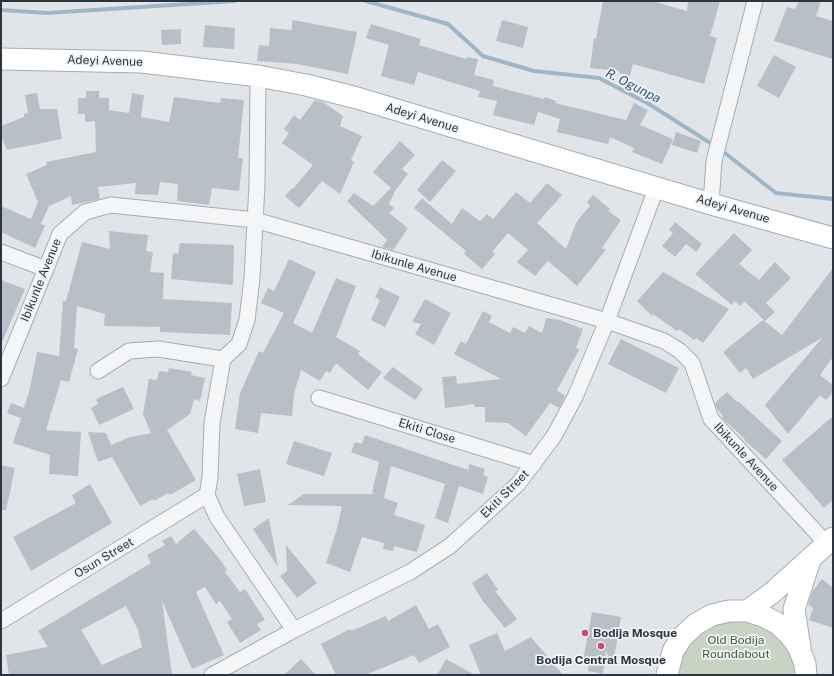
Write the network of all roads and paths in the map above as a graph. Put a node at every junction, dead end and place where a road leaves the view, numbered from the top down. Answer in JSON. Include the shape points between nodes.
{"nodes":[{"id":1,"x":754,"y":1,"type":"edge"},
{"id":2,"x":1,"y":59,"type":"edge"},
{"id":3,"x":258,"y":76,"type":"junction"},
{"id":4,"x":657,"y":186,"type":"junction"},
{"id":5,"x":712,"y":204,"type":"junction"},
{"id":6,"x":255,"y":220,"type":"junction"},
{"id":7,"x":833,"y":238,"type":"edge"},
{"id":8,"x":1,"y":252,"type":"edge"},
{"id":9,"x":46,"y":269,"type":"junction"},
{"id":10,"x":607,"y":321,"type":"junction"},
{"id":11,"x":223,"y":359,"type":"junction"},
{"id":12,"x":98,"y":371,"type":"dead end"},
{"id":13,"x":1,"y":379,"type":"edge"},
{"id":14,"x":319,"y":398,"type":"dead end"},
{"id":15,"x":534,"y":464,"type":"junction"},
{"id":16,"x":207,"y":495,"type":"junction"},
{"id":17,"x":830,"y":541,"type":"edge"},
{"id":18,"x":811,"y":558,"type":"junction"},
{"id":19,"x":746,"y":611,"type":"junction"},
{"id":20,"x":1,"y":621,"type":"edge"},
{"id":21,"x":294,"y":630,"type":"junction"},
{"id":22,"x":805,"y":669,"type":"edge"},
{"id":23,"x":665,"y":673,"type":"edge"},
{"id":24,"x":212,"y":675,"type":"edge"}],
"edges":[{"from":1,"to":5,"type":"street","via":[[714,161]]},
{"from":2,"to":3,"type":"street","name":"Adeyi Avenue","via":[[142,62]]},
{"from":3,"to":4,"type":"street","name":"Adeyi Avenue","via":[[357,98]]},
{"from":3,"to":6,"type":"street"},
{"from":4,"to":5,"type":"street","name":"Adeyi Avenue"},
{"from":4,"to":10,"type":"street","name":"Ekiti Street"},
{"from":5,"to":7,"type":"street","name":"Adeyi Avenue"},
{"from":6,"to":9,"type":"street","name":"Ibikunle Avenue","via":[[111,205],[85,212],[60,234]]},
{"from":6,"to":10,"type":"street","name":"Ibikunle Avenue"},
{"from":6,"to":11,"type":"street","via":[[247,320],[239,344]]},
{"from":8,"to":9,"type":"street"},
{"from":9,"to":13,"type":"street","name":"Ibikunle Avenue"},
{"from":10,"to":15,"type":"street","name":"Ekiti Street","via":[[576,397],[554,436]]},
{"from":10,"to":17,"type":"street","name":"Ibikunle Avenue","via":[[664,341],[680,350],[692,363],[711,419]]},
{"from":11,"to":12,"type":"street","via":[[158,350],[129,351]]},
{"from":11,"to":16,"type":"street","via":[[212,423]]},
{"from":14,"to":15,"type":"street","name":"Ekiti Close"},
{"from":15,"to":21,"type":"street","name":"Ekiti Street","via":[[518,484],[450,546],[410,572]]},
{"from":16,"to":20,"type":"street","name":"Osun Street"},
{"from":16,"to":21,"type":"street","via":[[217,517]]},
{"from":17,"to":18,"type":"street"},
{"from":18,"to":19,"type":"street","via":[[772,593]]},
{"from":18,"to":22,"type":"street","via":[[794,609]]},
{"from":19,"to":22,"type":"street","via":[[763,616],[790,634],[799,648]]},
{"from":19,"to":23,"type":"street","via":[[723,612],[696,624],[676,646]]},
{"from":21,"to":24,"type":"street","name":"Ekiti Street"}]}
